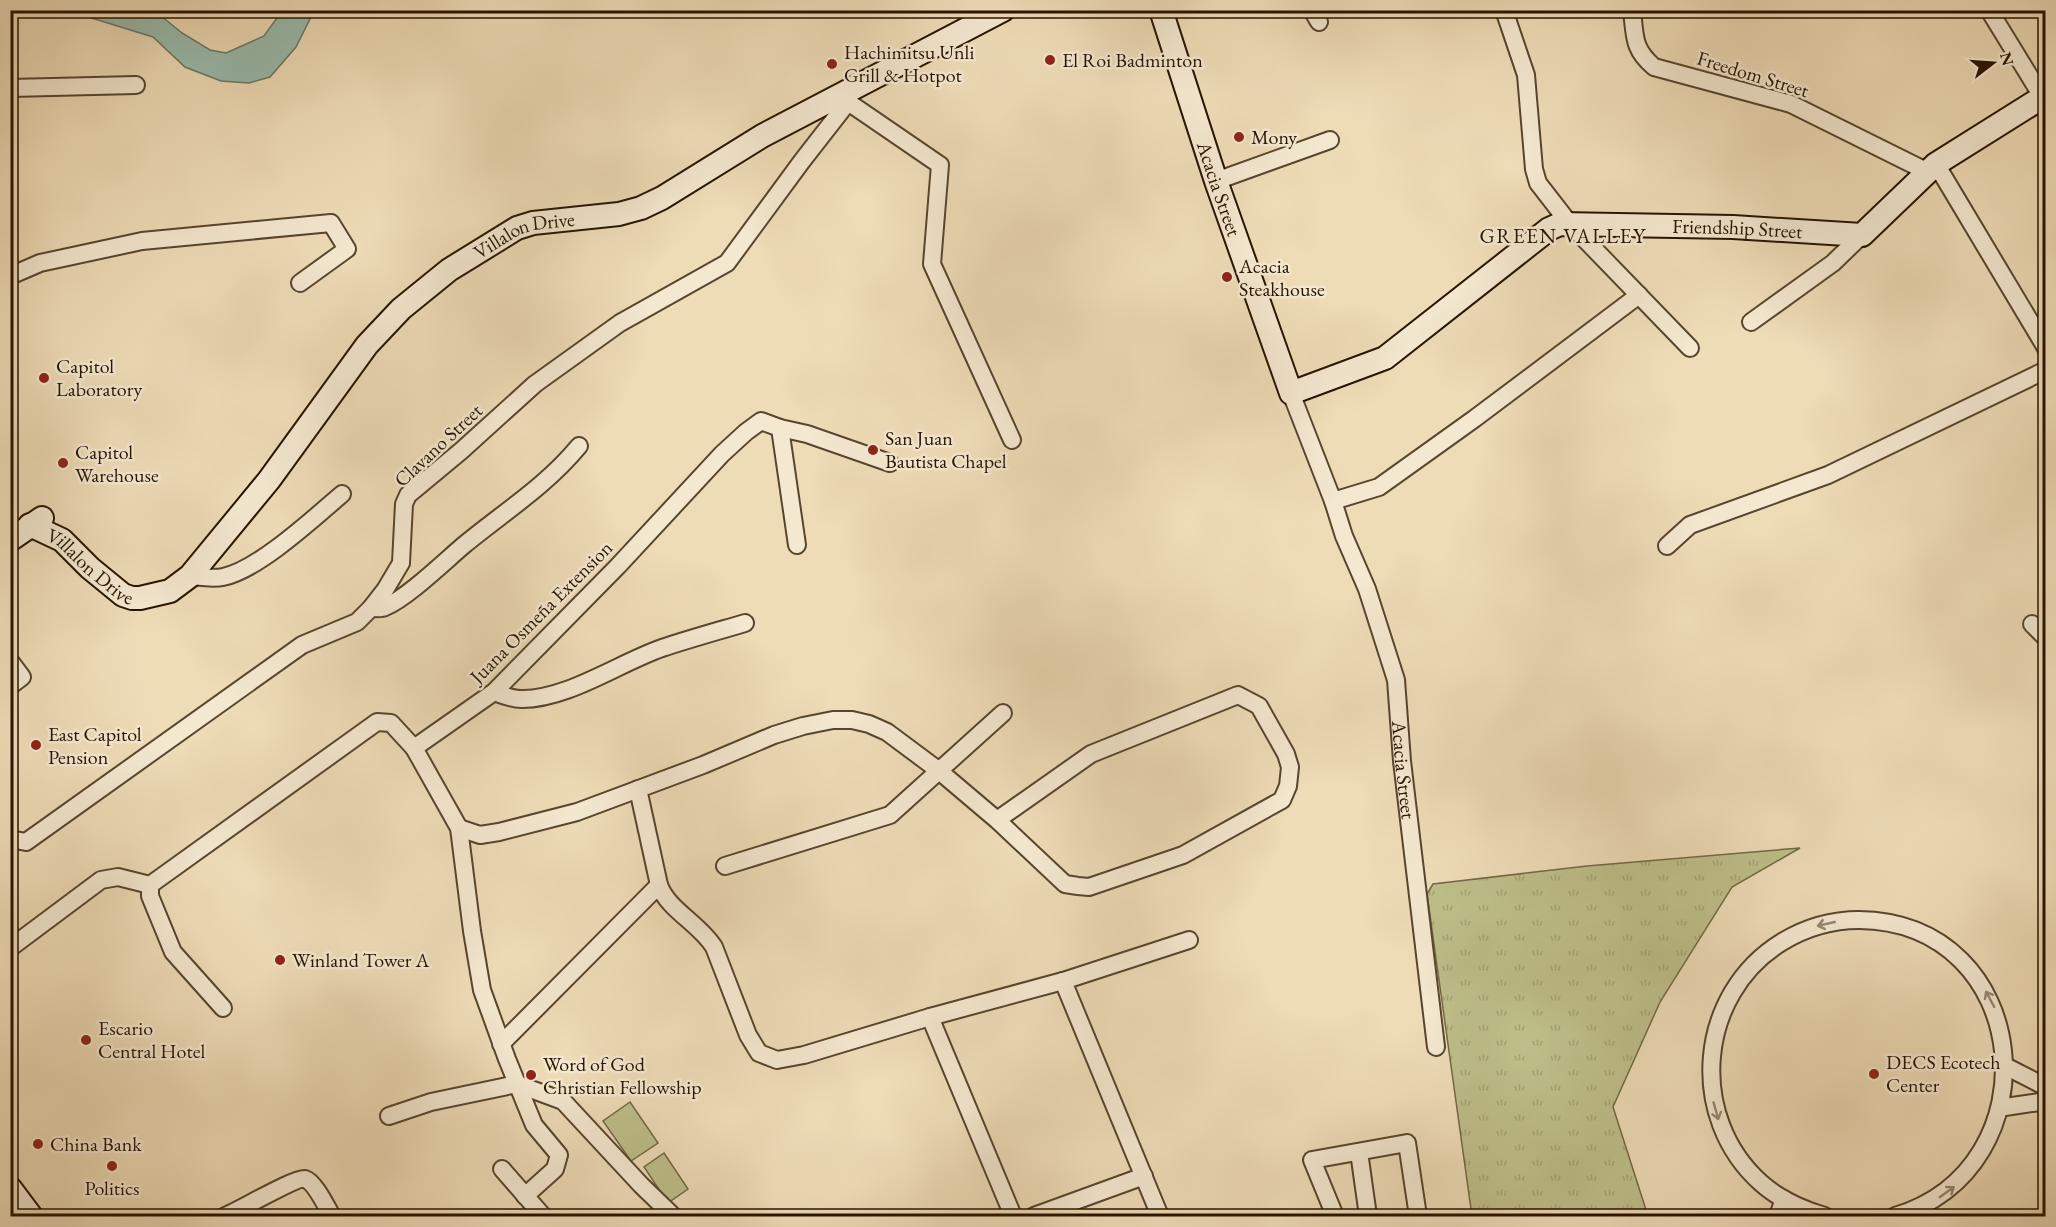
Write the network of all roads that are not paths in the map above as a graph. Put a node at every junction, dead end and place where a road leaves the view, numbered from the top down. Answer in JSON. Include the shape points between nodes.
{"nodes":[{"id":1,"x":1002,"y":10,"type":"edge"},
{"id":2,"x":1161,"y":10,"type":"edge"},
{"id":3,"x":1504,"y":10,"type":"edge"},
{"id":4,"x":1632,"y":10,"type":"edge"},
{"id":5,"x":1989,"y":10,"type":"edge"},
{"id":6,"x":136,"y":85,"type":"dead end"},
{"id":7,"x":10,"y":88,"type":"edge"},
{"id":8,"x":845,"y":98,"type":"junction"},
{"id":9,"x":2044,"y":98,"type":"edge"},
{"id":10,"x":1330,"y":140,"type":"dead end"},
{"id":11,"x":1932,"y":168,"type":"junction"},
{"id":12,"x":1216,"y":181,"type":"junction"},
{"id":13,"x":1569,"y":223,"type":"junction"},
{"id":14,"x":1862,"y":235,"type":"junction"},
{"id":15,"x":10,"y":276,"type":"edge"},
{"id":16,"x":300,"y":283,"type":"dead end"},
{"id":17,"x":1639,"y":295,"type":"junction"},
{"id":18,"x":1751,"y":322,"type":"dead end"},
{"id":19,"x":1690,"y":348,"type":"dead end"},
{"id":20,"x":2046,"y":348,"type":"edge"},
{"id":21,"x":2046,"y":370,"type":"edge"},
{"id":22,"x":1291,"y":393,"type":"junction"},
{"id":23,"x":780,"y":428,"type":"junction"},
{"id":24,"x":1012,"y":440,"type":"dead end"},
{"id":25,"x":579,"y":446,"type":"dead end"},
{"id":26,"x":890,"y":463,"type":"dead end"},
{"id":27,"x":342,"y":494,"type":"dead end"},
{"id":28,"x":1333,"y":501,"type":"junction"},
{"id":29,"x":10,"y":540,"type":"edge"},
{"id":30,"x":797,"y":545,"type":"dead end"},
{"id":31,"x":1667,"y":546,"type":"dead end"},
{"id":32,"x":190,"y":576,"type":"junction"},
{"id":33,"x":371,"y":608,"type":"junction"},
{"id":34,"x":746,"y":623,"type":"dead end"},
{"id":35,"x":2032,"y":624,"type":"dead end"},
{"id":36,"x":2046,"y":638,"type":"edge"},
{"id":37,"x":10,"y":661,"type":"edge"},
{"id":38,"x":16,"y":681,"type":"edge"},
{"id":39,"x":494,"y":692,"type":"junction"},
{"id":40,"x":1003,"y":713,"type":"dead end"},
{"id":41,"x":414,"y":748,"type":"junction"},
{"id":42,"x":938,"y":770,"type":"junction"},
{"id":43,"x":638,"y":789,"type":"junction"},
{"id":44,"x":997,"y":820,"type":"junction"},
{"id":45,"x":459,"y":828,"type":"junction"},
{"id":46,"x":10,"y":839,"type":"edge"},
{"id":47,"x":725,"y":866,"type":"dead end"},
{"id":48,"x":150,"y":885,"type":"junction"},
{"id":49,"x":659,"y":885,"type":"junction"},
{"id":50,"x":1190,"y":940,"type":"dead end"},
{"id":51,"x":10,"y":948,"type":"edge"},
{"id":52,"x":1063,"y":981,"type":"junction"},
{"id":53,"x":222,"y":1008,"type":"dead end"},
{"id":54,"x":930,"y":1017,"type":"junction"},
{"id":55,"x":501,"y":1044,"type":"junction"},
{"id":56,"x":1436,"y":1047,"type":"dead end"},
{"id":57,"x":2009,"y":1068,"type":"junction"},
{"id":58,"x":517,"y":1084,"type":"junction"},
{"id":59,"x":2046,"y":1087,"type":"edge"},
{"id":60,"x":2046,"y":1101,"type":"edge"},
{"id":61,"x":2005,"y":1107,"type":"junction"},
{"id":62,"x":389,"y":1116,"type":"dead end"},
{"id":63,"x":1359,"y":1152,"type":"junction"},
{"id":64,"x":502,"y":1169,"type":"dead end"},
{"id":65,"x":1144,"y":1176,"type":"junction"},
{"id":66,"x":10,"y":1188,"type":"edge"},
{"id":67,"x":525,"y":1196,"type":"junction"},
{"id":68,"x":1784,"y":1199,"type":"junction"},
{"id":69,"x":31,"y":1216,"type":"edge"},
{"id":70,"x":225,"y":1216,"type":"edge"},
{"id":71,"x":332,"y":1216,"type":"edge"},
{"id":72,"x":543,"y":1216,"type":"edge"},
{"id":73,"x":674,"y":1216,"type":"edge"},
{"id":74,"x":1013,"y":1216,"type":"edge"},
{"id":75,"x":1034,"y":1216,"type":"edge"},
{"id":76,"x":1160,"y":1216,"type":"edge"},
{"id":77,"x":1335,"y":1216,"type":"edge"},
{"id":78,"x":1368,"y":1216,"type":"edge"},
{"id":79,"x":1418,"y":1216,"type":"edge"},
{"id":80,"x":1778,"y":1216,"type":"edge"},
{"id":81,"x":1825,"y":1216,"type":"edge"},
{"id":82,"x":1895,"y":1216,"type":"edge"}],
"edges":[{"from":1,"to":8,"type":"street","name":"Villalon Drive"},
{"from":2,"to":12,"type":"street","name":"Acacia Street"},
{"from":3,"to":13,"type":"street","via":[[1526,75],[1538,183]]},
{"from":4,"to":11,"type":"street","name":"Freedom Street","via":[[1636,45],[1654,68],[1791,104]]},
{"from":5,"to":9,"type":"street"},
{"from":6,"to":7,"type":"street"},
{"from":8,"to":24,"type":"street","via":[[940,165],[932,264]]},
{"from":8,"to":32,"type":"street","name":"Villalon Drive","via":[[762,136],[641,208],[517,228],[449,270],[401,309],[368,345],[268,480]]},
{"from":8,"to":33,"type":"street","name":"Clavano Street","via":[[727,263],[620,323],[535,384],[408,495],[404,504],[401,563]]},
{"from":9,"to":11,"type":"street"},
{"from":10,"to":12,"type":"street"},
{"from":11,"to":14,"type":"street"},
{"from":11,"to":20,"type":"street"},
{"from":12,"to":22,"type":"street","name":"Acacia Street"},
{"from":13,"to":14,"type":"street","name":"Friendship Street"},
{"from":13,"to":17,"type":"street"},
{"from":13,"to":22,"type":"street","name":"Friendship Street","via":[[1549,229],[1385,358]]},
{"from":14,"to":18,"type":"street","via":[[1833,263]]},
{"from":15,"to":16,"type":"street","via":[[40,263],[142,241],[331,223],[347,249]]},
{"from":17,"to":19,"type":"street"},
{"from":17,"to":28,"type":"street","via":[[1379,487]]},
{"from":21,"to":31,"type":"street","via":[[1827,475],[1690,525]]},
{"from":22,"to":28,"type":"street","name":"Acacia Street"},
{"from":23,"to":26,"type":"street","name":"Juana Osmeña Extension"},
{"from":23,"to":30,"type":"street"},
{"from":23,"to":39,"type":"street","name":"Juana Osmeña Extension","via":[[761,421],[739,438]]},
{"from":25,"to":33,"type":"street","via":[[529,496],[403,596],[383,608]]},
{"from":27,"to":32,"type":"street","via":[[240,572],[221,578]]},
{"from":28,"to":56,"type":"street","name":"Acacia Street","via":[[1396,680]]},
{"from":29,"to":32,"type":"street","name":"Villalon Drive","via":[[30,525],[62,540],[90,568],[132,598],[170,591]]},
{"from":33,"to":46,"type":"street","name":"Clavano Street","via":[[357,622],[302,645],[26,842]]},
{"from":34,"to":39,"type":"street","via":[[662,648],[584,683],[539,698],[518,699]]},
{"from":35,"to":36,"type":"street"},
{"from":37,"to":38,"type":"street"},
{"from":39,"to":41,"type":"street","name":"Juana Osmeña Extension"},
{"from":40,"to":42,"type":"street"},
{"from":41,"to":45,"type":"street"},
{"from":41,"to":48,"type":"street","via":[[391,723],[377,722]]},
{"from":42,"to":43,"type":"street","via":[[887,732],[852,720],[833,720],[774,735]]},
{"from":42,"to":44,"type":"street"},
{"from":42,"to":47,"type":"street","via":[[890,815]]},
{"from":43,"to":45,"type":"street","via":[[577,812],[499,832],[480,835]]},
{"from":43,"to":49,"type":"street"},
{"from":44,"to":44,"type":"street","via":[[1065,884],[1089,887],[1183,855],[1282,800],[1290,767],[1259,706],[1238,695],[1090,754]]},
{"from":45,"to":55,"type":"street","via":[[483,990]]},
{"from":48,"to":51,"type":"street","via":[[118,877],[101,880]]},
{"from":48,"to":53,"type":"street","via":[[150,896],[173,952]]},
{"from":49,"to":54,"type":"street","via":[[663,897],[706,934],[714,947],[748,1035],[759,1053],[777,1060],[804,1055]]},
{"from":49,"to":55,"type":"street"},
{"from":50,"to":52,"type":"street"},
{"from":52,"to":54,"type":"street"},
{"from":52,"to":65,"type":"street"},
{"from":54,"to":74,"type":"street"},
{"from":55,"to":58,"type":"street"},
{"from":57,"to":59,"type":"street"},
{"from":57,"to":61,"type":"street"},
{"from":57,"to":68,"type":"street","one_way":true,"via":[[2004,1032],[1991,999],[1970,970],[1943,946],[1894,924],[1858,920],[1822,925],[1789,938],[1759,958],[1731,994],[1714,1035],[1710,1071],[1715,1107],[1728,1141],[1748,1170]]},
{"from":58,"to":62,"type":"street","via":[[423,1104]]},
{"from":58,"to":67,"type":"street","via":[[534,1125],[559,1155],[555,1169]]},
{"from":58,"to":73,"type":"street","via":[[563,1101]]},
{"from":60,"to":61,"type":"street"},
{"from":82,"to":61,"type":"street","one_way":true,"via":[[1930,1204],[1959,1183],[1992,1141]]},
{"from":63,"to":77,"type":"street","via":[[1312,1160]]},
{"from":63,"to":78,"type":"street"},
{"from":63,"to":79,"type":"street","via":[[1407,1143]]},
{"from":64,"to":67,"type":"street"},
{"from":65,"to":75,"type":"street"},
{"from":65,"to":76,"type":"street"},
{"from":66,"to":69,"type":"street"},
{"from":67,"to":72,"type":"street"},
{"from":68,"to":80,"type":"street"},
{"from":68,"to":81,"type":"street"},
{"from":70,"to":71,"type":"street","via":[[294,1180],[305,1179],[313,1184]]}]}
